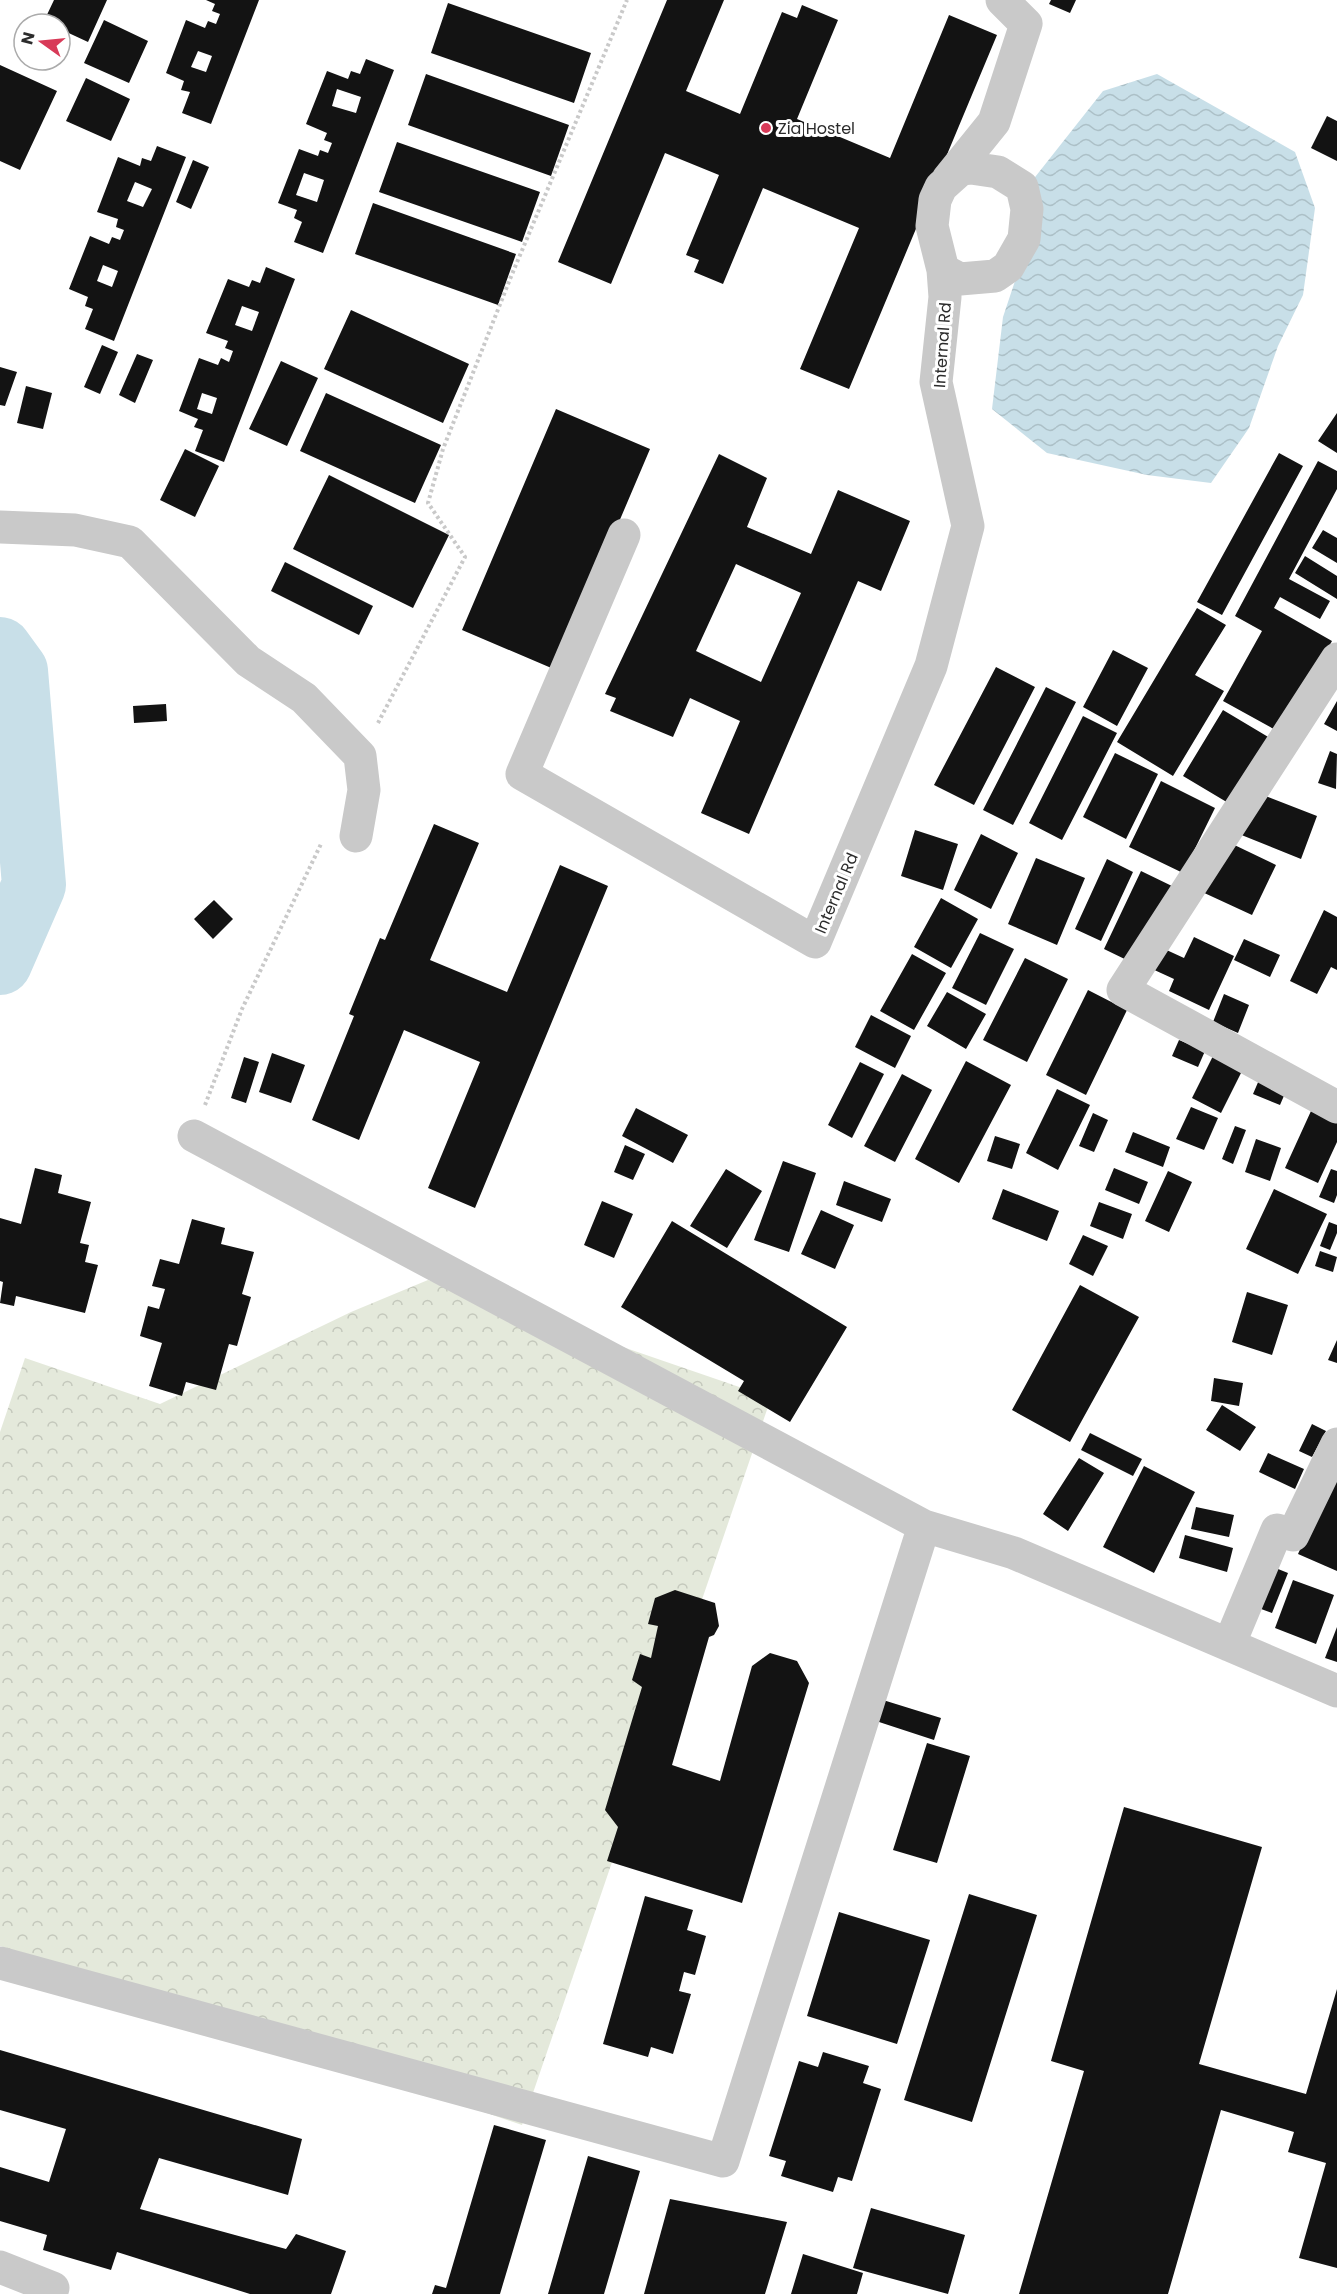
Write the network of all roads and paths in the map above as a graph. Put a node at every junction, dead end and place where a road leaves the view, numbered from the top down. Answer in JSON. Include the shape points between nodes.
{"nodes":[{"id":1,"x":627,"y":0,"type":"edge"},
{"id":2,"x":1002,"y":0,"type":"edge"},
{"id":3,"x":941,"y":188,"type":"junction"},
{"id":4,"x":943,"y":270,"type":"junction"},
{"id":5,"x":0,"y":527,"type":"edge"},
{"id":6,"x":624,"y":534,"type":"dead end"},
{"id":7,"x":1337,"y":659,"type":"edge"},
{"id":8,"x":360,"y":756,"type":"junction"},
{"id":9,"x":356,"y":836,"type":"dead end"},
{"id":10,"x":322,"y":843,"type":"dead end"},
{"id":11,"x":1337,"y":1107,"type":"edge"},
{"id":12,"x":194,"y":1136,"type":"joint"},
{"id":13,"x":1337,"y":1444,"type":"edge"},
{"id":14,"x":924,"y":1526,"type":"junction"},
{"id":15,"x":1229,"y":1645,"type":"junction"},
{"id":16,"x":1337,"y":1691,"type":"edge"},
{"id":17,"x":0,"y":1963,"type":"edge"},
{"id":18,"x":0,"y":2267,"type":"edge"},
{"id":19,"x":50,"y":2294,"type":"edge"}],
"edges":[{"from":1,"to":8,"type":"path","via":[[443,449],[428,503],[465,558]]},
{"from":2,"to":3,"type":"street","via":[[1026,24],[994,122]]},
{"from":3,"to":4,"type":"street","name":"Internal Rd","via":[[932,212],[935,244]]},
{"from":3,"to":4,"type":"street","name":"Internal Rd","via":[[961,169],[982,168],[998,172],[1022,187],[1027,209],[1024,239],[1008,267],[995,276],[960,279]]},
{"from":4,"to":6,"type":"street","name":"Internal Rd","via":[[945,297],[936,382],[968,526],[931,666],[815,942],[522,774]]},
{"from":5,"to":8,"type":"street","via":[[75,530],[130,542],[248,661],[304,698]]},
{"from":7,"to":11,"type":"street","via":[[1123,990]]},
{"from":8,"to":9,"type":"street","via":[[364,790]]},
{"from":10,"to":12,"type":"path","via":[[242,1009]]},
{"from":12,"to":14,"type":"street"},
{"from":13,"to":15,"type":"street","via":[[1293,1535],[1277,1530]]},
{"from":14,"to":15,"type":"street","via":[[1014,1553]]},
{"from":14,"to":17,"type":"street","via":[[723,2161]]},
{"from":15,"to":16,"type":"street"},
{"from":18,"to":19,"type":"street","via":[[54,2288]]}]}
